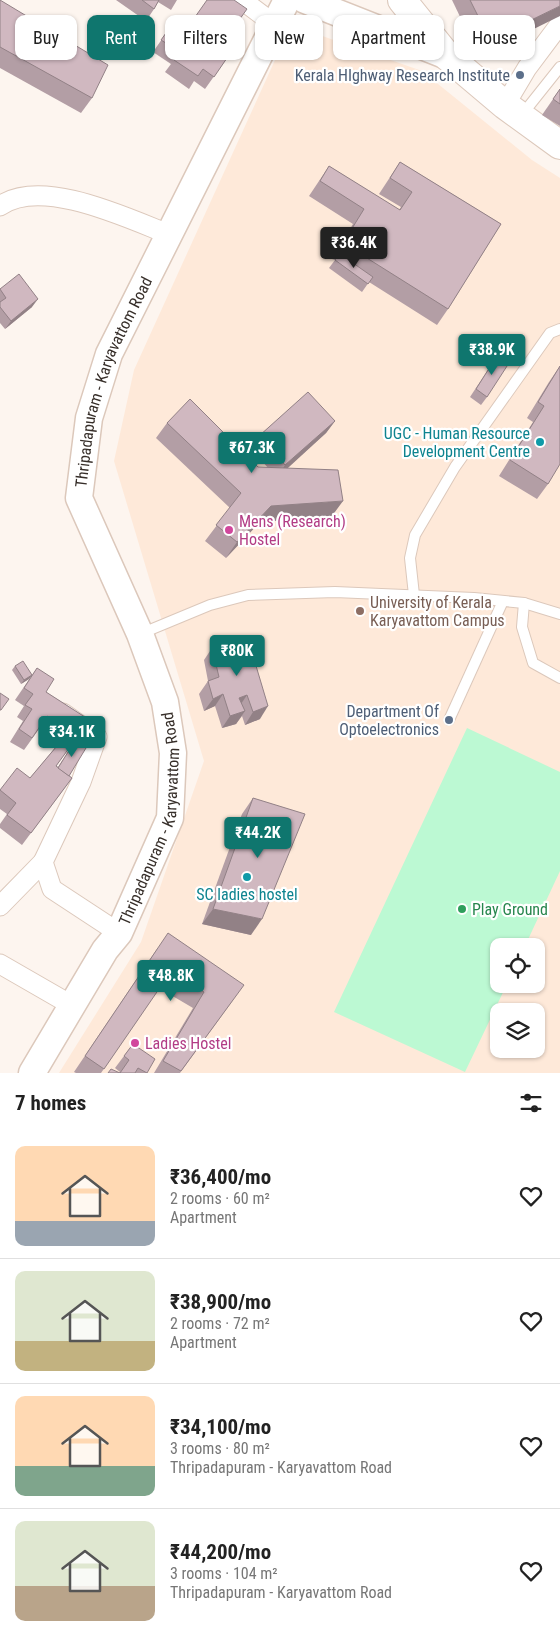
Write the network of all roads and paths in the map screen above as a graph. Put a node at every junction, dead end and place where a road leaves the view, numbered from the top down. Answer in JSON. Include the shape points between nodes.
{"nodes":[{"id":1,"x":242,"y":0,"type":"edge"},
{"id":2,"x":287,"y":0,"type":"edge"},
{"id":3,"x":304,"y":0,"type":"edge"},
{"id":4,"x":402,"y":0,"type":"edge"},
{"id":5,"x":262,"y":15,"type":"edge"},
{"id":6,"x":279,"y":15,"type":"edge"},
{"id":7,"x":560,"y":24,"type":"edge"},
{"id":8,"x":446,"y":56,"type":"junction"},
{"id":9,"x":256,"y":60,"type":"edge"},
{"id":10,"x":560,"y":67,"type":"edge"},
{"id":11,"x":513,"y":111,"type":"junction"},
{"id":12,"x":560,"y":145,"type":"edge"},
{"id":13,"x":0,"y":206,"type":"edge"},
{"id":14,"x":168,"y":234,"type":"junction"},
{"id":15,"x":560,"y":329,"type":"edge"},
{"id":16,"x":414,"y":595,"type":"junction"},
{"id":17,"x":504,"y":601,"type":"junction"},
{"id":18,"x":524,"y":603,"type":"junction"},
{"id":19,"x":560,"y":614,"type":"edge"},
{"id":20,"x":140,"y":634,"type":"junction"},
{"id":21,"x":560,"y":678,"type":"edge"},
{"id":22,"x":46,"y":702,"type":"edge"},
{"id":23,"x":449,"y":720,"type":"dead end"},
{"id":24,"x":43,"y":862,"type":"junction"},
{"id":25,"x":0,"y":906,"type":"edge"},
{"id":26,"x":119,"y":933,"type":"junction"},
{"id":27,"x":0,"y":964,"type":"edge"},
{"id":28,"x":73,"y":1006,"type":"junction"},
{"id":29,"x":32,"y":1073,"type":"edge"}],
"edges":[{"from":1,"to":5,"type":"street"},
{"from":2,"to":6,"type":"main road","name":"Thripadapuram - Karyavattom Road"},
{"from":3,"to":8,"type":"main road"},
{"from":4,"to":8,"type":"main road"},
{"from":7,"to":11,"type":"street","via":[[527,68]]},
{"from":8,"to":11,"type":"main road"},
{"from":9,"to":14,"type":"main road","name":"Thripadapuram - Karyavattom Road"},
{"from":10,"to":11,"type":"lane"},
{"from":11,"to":12,"type":"main road"},
{"from":13,"to":14,"type":"street","via":[[22,195],[50,196],[96,206]]},
{"from":14,"to":20,"type":"main road","name":"Thripadapuram - Karyavattom Road","via":[[109,354],[89,418],[80,498]]},
{"from":15,"to":16,"type":"lane","via":[[550,334],[456,467],[415,535],[410,558]]},
{"from":16,"to":17,"type":"lane"},
{"from":16,"to":20,"type":"lane","via":[[335,592],[248,595],[210,605]]},
{"from":17,"to":18,"type":"lane"},
{"from":17,"to":23,"type":"lane"},
{"from":18,"to":19,"type":"lane"},
{"from":18,"to":21,"type":"lane","via":[[522,627],[533,663]]},
{"from":20,"to":26,"type":"main road","name":"Thripadapuram - Karyavattom Road","via":[[165,702],[173,754],[170,818]]},
{"from":22,"to":24,"type":"street","via":[[97,737],[81,782]]},
{"from":24,"to":25,"type":"street"},
{"from":24,"to":26,"type":"street","via":[[52,889]]},
{"from":26,"to":28,"type":"main road","name":"Thripadapuram - Karyavattom Road","via":[[105,950]]},
{"from":27,"to":28,"type":"street"},
{"from":28,"to":29,"type":"main road","name":"Thripadapuram - Karyavattom Road"}]}
